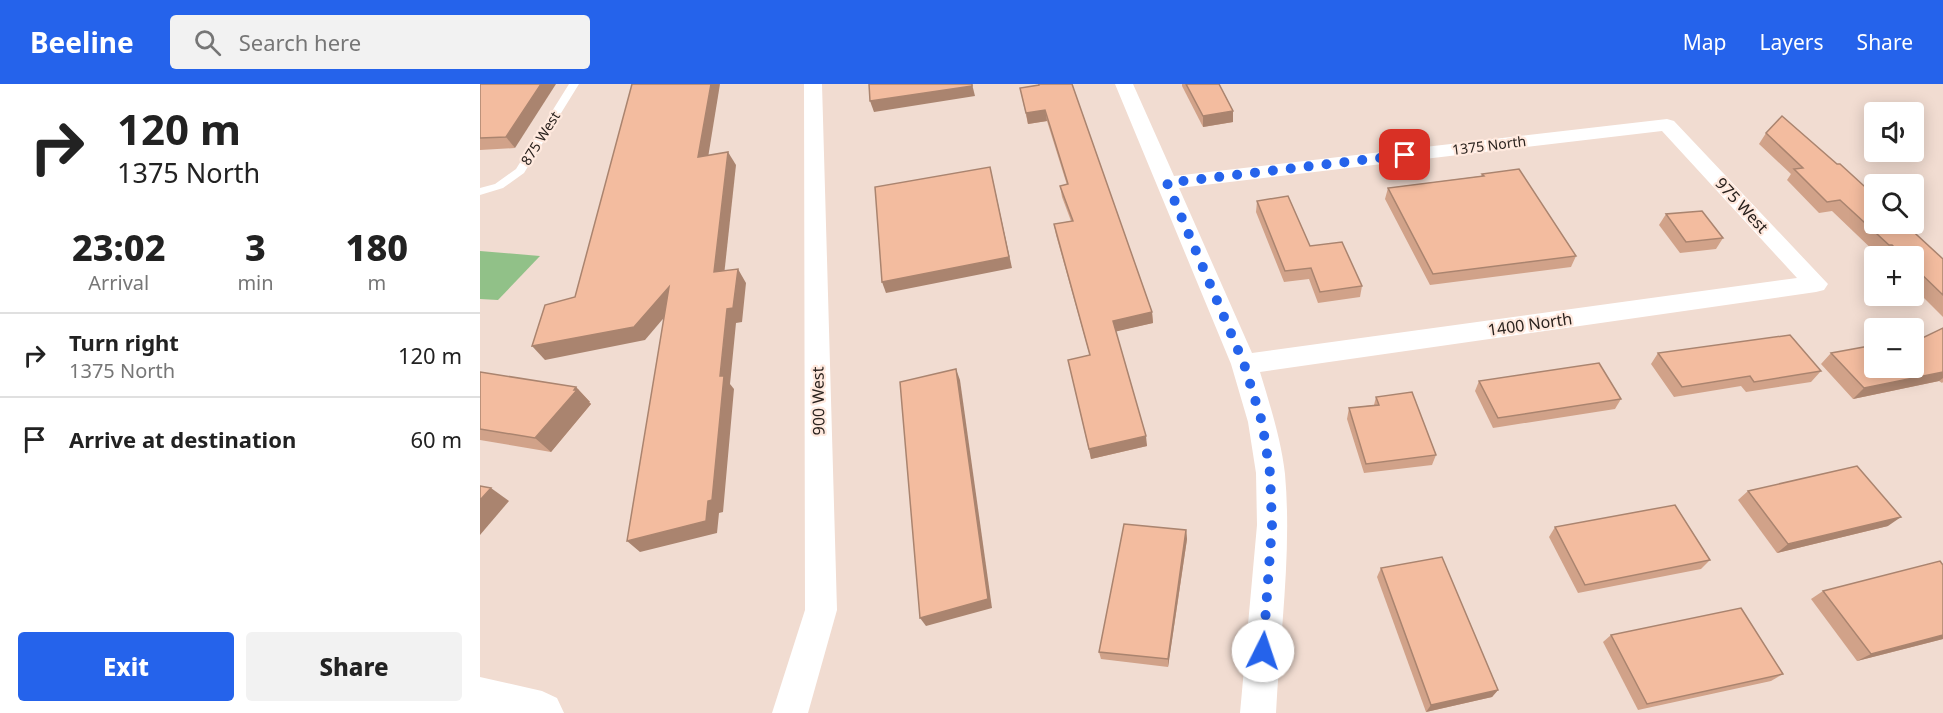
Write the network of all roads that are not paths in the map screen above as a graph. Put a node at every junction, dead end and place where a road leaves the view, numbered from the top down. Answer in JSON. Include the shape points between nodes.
{"nodes":[{"id":1,"x":574,"y":84,"type":"edge"},
{"id":2,"x":813,"y":84,"type":"edge"},
{"id":3,"x":1124,"y":84,"type":"edge"},
{"id":4,"x":1667,"y":125,"type":"joint"},
{"id":5,"x":1167,"y":183,"type":"junction"},
{"id":6,"x":480,"y":192,"type":"edge"},
{"id":7,"x":1816,"y":284,"type":"joint"},
{"id":8,"x":1244,"y":364,"type":"junction"},
{"id":9,"x":480,"y":698,"type":"edge"},
{"id":10,"x":542,"y":713,"type":"edge"},
{"id":11,"x":790,"y":713,"type":"edge"},
{"id":12,"x":1258,"y":713,"type":"edge"}],
"edges":[{"from":1,"to":6,"type":"lane","name":"875 West","via":[[520,171],[499,186]]},
{"from":2,"to":11,"type":"street","name":"900 West","via":[[821,610]]},
{"from":3,"to":5,"type":"street"},
{"from":4,"to":5,"type":"street","name":"1375 North"},
{"from":4,"to":7,"type":"street","name":"975 West"},
{"from":5,"to":8,"type":"street"},
{"from":7,"to":8,"type":"street","name":"1400 North"},
{"from":8,"to":12,"type":"street","via":[[1262,422],[1270,473],[1272,525]]},
{"from":9,"to":10,"type":"main road"}]}
